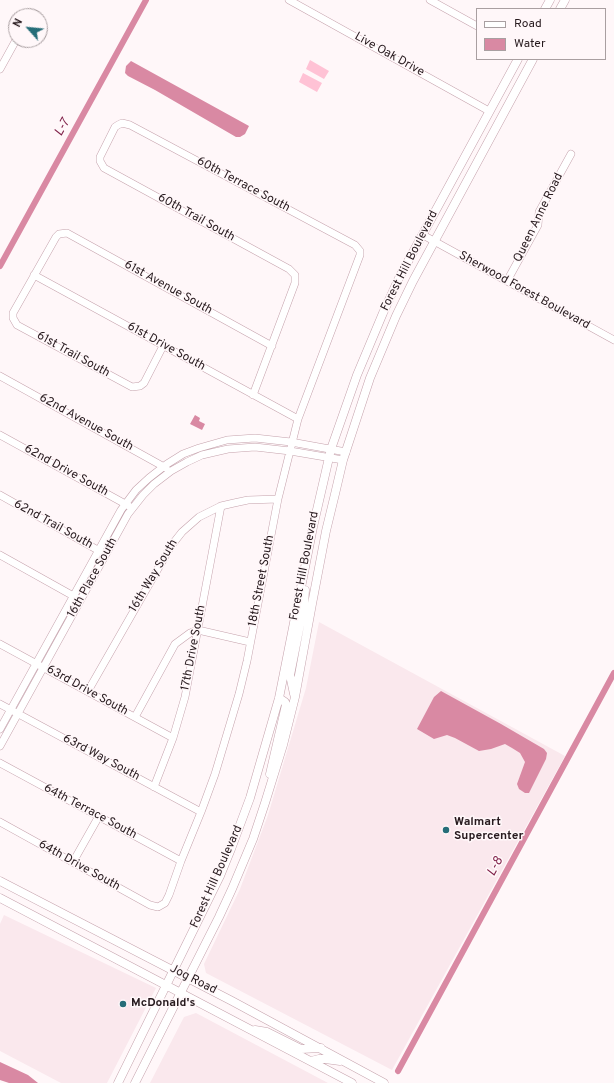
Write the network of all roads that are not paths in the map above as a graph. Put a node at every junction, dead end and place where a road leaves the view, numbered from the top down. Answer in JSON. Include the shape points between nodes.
{"nodes":[{"id":1,"x":289,"y":0,"type":"edge"},
{"id":2,"x":430,"y":0,"type":"edge"},
{"id":3,"x":476,"y":25,"type":"edge"},
{"id":4,"x":12,"y":48,"type":"edge"},
{"id":5,"x":517,"y":60,"type":"edge"},
{"id":6,"x":532,"y":60,"type":"edge"},
{"id":7,"x":0,"y":69,"type":"edge"},
{"id":8,"x":489,"y":111,"type":"junction"},
{"id":9,"x":122,"y":123,"type":"joint"},
{"id":10,"x":571,"y":154,"type":"dead end"},
{"id":11,"x":423,"y":235,"type":"junction"},
{"id":12,"x":434,"y":242,"type":"junction"},
{"id":13,"x":360,"y":251,"type":"joint"},
{"id":14,"x":34,"y":275,"type":"junction"},
{"id":15,"x":507,"y":281,"type":"junction"},
{"id":16,"x":614,"y":340,"type":"edge"},
{"id":17,"x":164,"y":346,"type":"junction"},
{"id":18,"x":272,"y":346,"type":"junction"},
{"id":19,"x":0,"y":376,"type":"edge"},
{"id":20,"x":253,"y":395,"type":"junction"},
{"id":21,"x":298,"y":419,"type":"junction"},
{"id":22,"x":0,"y":435,"type":"edge"},
{"id":23,"x":222,"y":442,"type":"junction"},
{"id":24,"x":292,"y":443,"type":"junction"},
{"id":25,"x":331,"y":449,"type":"junction"},
{"id":26,"x":224,"y":450,"type":"junction"},
{"id":27,"x":290,"y":451,"type":"junction"},
{"id":28,"x":346,"y":452,"type":"junction"},
{"id":29,"x":329,"y":458,"type":"junction"},
{"id":30,"x":343,"y":460,"type":"junction"},
{"id":31,"x":163,"y":466,"type":"junction"},
{"id":32,"x":171,"y":471,"type":"junction"},
{"id":33,"x":0,"y":495,"type":"edge"},
{"id":34,"x":278,"y":499,"type":"junction"},
{"id":35,"x":125,"y":504,"type":"junction"},
{"id":36,"x":221,"y":506,"type":"junction"},
{"id":37,"x":132,"y":508,"type":"junction"},
{"id":38,"x":99,"y":551,"type":"junction"},
{"id":39,"x":0,"y":555,"type":"edge"},
{"id":40,"x":106,"y":555,"type":"junction"},
{"id":41,"x":302,"y":579,"type":"junction"},
{"id":42,"x":73,"y":596,"type":"junction"},
{"id":43,"x":81,"y":600,"type":"junction"},
{"id":44,"x":198,"y":630,"type":"junction"},
{"id":45,"x":250,"y":642,"type":"junction"},
{"id":46,"x":0,"y":644,"type":"edge"},
{"id":47,"x":36,"y":664,"type":"junction"},
{"id":48,"x":43,"y":667,"type":"junction"},
{"id":49,"x":88,"y":691,"type":"junction"},
{"id":50,"x":295,"y":697,"type":"junction"},
{"id":51,"x":278,"y":698,"type":"junction"},
{"id":52,"x":0,"y":704,"type":"edge"},
{"id":53,"x":11,"y":710,"type":"junction"},
{"id":54,"x":18,"y":714,"type":"junction"},
{"id":55,"x":135,"y":717,"type":"junction"},
{"id":56,"x":0,"y":729,"type":"edge"},
{"id":57,"x":173,"y":738,"type":"junction"},
{"id":58,"x":0,"y":746,"type":"edge"},
{"id":59,"x":0,"y":763,"type":"edge"},
{"id":60,"x":154,"y":786,"type":"junction"},
{"id":61,"x":265,"y":803,"type":"junction"},
{"id":62,"x":201,"y":812,"type":"junction"},
{"id":63,"x":99,"y":816,"type":"junction"},
{"id":64,"x":0,"y":822,"type":"edge"},
{"id":65,"x":181,"y":861,"type":"junction"},
{"id":66,"x":73,"y":862,"type":"junction"},
{"id":67,"x":0,"y":880,"type":"edge"},
{"id":68,"x":0,"y":898,"type":"edge"},
{"id":69,"x":158,"y":907,"type":"joint"},
{"id":70,"x":173,"y":970,"type":"junction"},
{"id":71,"x":188,"y":978,"type":"junction"},
{"id":72,"x":165,"y":986,"type":"junction"},
{"id":73,"x":180,"y":993,"type":"junction"},
{"id":74,"x":250,"y":1030,"type":"junction"},
{"id":75,"x":320,"y":1048,"type":"junction"},
{"id":76,"x":311,"y":1061,"type":"junction"},
{"id":77,"x":345,"y":1062,"type":"junction"},
{"id":78,"x":118,"y":1083,"type":"edge"},
{"id":79,"x":135,"y":1083,"type":"edge"},
{"id":80,"x":352,"y":1083,"type":"edge"},
{"id":81,"x":384,"y":1083,"type":"edge"}],
"edges":[{"from":1,"to":8,"type":"street","name":"Live Oak Drive"},
{"from":2,"to":3,"type":"street"},
{"from":4,"to":7,"type":"street"},
{"from":5,"to":8,"type":"main road","name":"Forest Hill Boulevard"},
{"from":6,"to":12,"type":"main road","name":"Forest Hill Boulevard"},
{"from":8,"to":11,"type":"main road","name":"Forest Hill Boulevard"},
{"from":9,"to":13,"type":"street","name":"60th Terrace South","via":[[348,241]]},
{"from":9,"to":18,"type":"street","name":"60th Trail South","via":[[115,127],[101,153],[100,161],[104,168],[289,269],[294,275],[295,283]]},
{"from":10,"to":15,"type":"street","name":"Queen Anne Road","via":[[539,212],[538,225]]},
{"from":11,"to":12,"type":"street","name":"Sherwood Forest Boulevard"},
{"from":11,"to":25,"type":"main road","name":"Forest Hill Boulevard","via":[[399,278],[375,331]]},
{"from":12,"to":15,"type":"street","name":"Sherwood Forest Boulevard"},
{"from":12,"to":28,"type":"main road","name":"Forest Hill Boulevard","via":[[413,281],[370,378]]},
{"from":13,"to":21,"type":"street","name":"18th Street South","via":[[359,260]]},
{"from":14,"to":17,"type":"street","name":"61st Drive South"},
{"from":14,"to":17,"type":"street","name":"61st Trail South","via":[[13,314],[17,325],[128,386],[137,387],[144,383]]},
{"from":14,"to":18,"type":"street","name":"61st Avenue South","via":[[56,237],[63,233],[71,234]]},
{"from":15,"to":16,"type":"street","name":"Sherwood Forest Boulevard"},
{"from":17,"to":20,"type":"street","name":"61st Drive South"},
{"from":18,"to":20,"type":"street"},
{"from":19,"to":31,"type":"street","name":"62nd Avenue South"},
{"from":20,"to":21,"type":"street","name":"61st Drive South"},
{"from":21,"to":24,"type":"street","name":"18th Street South"},
{"from":22,"to":35,"type":"street","name":"62nd Drive South"},
{"from":23,"to":24,"type":"street","name":"16th Place South","via":[[256,438]]},
{"from":23,"to":26,"type":"street"},
{"from":23,"to":31,"type":"street","name":"16th Place South","via":[[183,454]]},
{"from":24,"to":25,"type":"street","name":"16th Place South"},
{"from":24,"to":27,"type":"street","name":"18th Street South"},
{"from":25,"to":28,"type":"street","name":"16th Place South"},
{"from":25,"to":29,"type":"main road","name":"Forest Hill Boulevard"},
{"from":26,"to":27,"type":"street","name":"16th Place South","via":[[255,447]]},
{"from":26,"to":32,"type":"street","name":"16th Place South","via":[[202,456]]},
{"from":27,"to":29,"type":"street","name":"16th Place South"},
{"from":27,"to":34,"type":"street","name":"18th Street South"},
{"from":28,"to":30,"type":"main road","name":"Forest Hill Boulevard"},
{"from":29,"to":30,"type":"street","name":"16th Place South"},
{"from":29,"to":41,"type":"main road","name":"Forest Hill Boulevard"},
{"from":30,"to":50,"type":"main road","name":"Forest Hill Boulevard","via":[[326,531]]},
{"from":31,"to":32,"type":"street","name":"62nd Avenue South"},
{"from":31,"to":35,"type":"street","name":"16th Place South","via":[[140,486]]},
{"from":32,"to":37,"type":"street","name":"16th Place South","via":[[142,495]]},
{"from":33,"to":38,"type":"street","name":"62nd Trail South"},
{"from":34,"to":36,"type":"street","name":"16th Way South","via":[[248,500]]},
{"from":34,"to":45,"type":"street","name":"18th Street South"},
{"from":35,"to":37,"type":"street","name":"62nd Drive South"},
{"from":35,"to":38,"type":"street","name":"16th Place South"},
{"from":36,"to":44,"type":"street","name":"17th Drive South"},
{"from":36,"to":49,"type":"street","name":"16th Way South","via":[[192,523],[173,542]]},
{"from":37,"to":40,"type":"street","name":"16th Place South"},
{"from":38,"to":40,"type":"street","name":"62nd Trail South"},
{"from":38,"to":42,"type":"street","name":"16th Place South"},
{"from":39,"to":42,"type":"street"},
{"from":40,"to":43,"type":"street","name":"16th Place South"},
{"from":41,"to":50,"type":"main road","via":[[305,584],[304,605],[290,676]]},
{"from":41,"to":51,"type":"main road","name":"Forest Hill Boulevard"},
{"from":42,"to":43,"type":"street"},
{"from":42,"to":47,"type":"street","name":"16th Place South"},
{"from":43,"to":48,"type":"street","name":"16th Place South"},
{"from":44,"to":45,"type":"street"},
{"from":44,"to":55,"type":"street","via":[[176,644]]},
{"from":44,"to":57,"type":"street","name":"17th Drive South","via":[[185,697]]},
{"from":45,"to":62,"type":"street","name":"18th Street South","via":[[239,694]]},
{"from":46,"to":47,"type":"street","name":"63rd Drive South"},
{"from":47,"to":48,"type":"street","name":"63rd Drive South"},
{"from":47,"to":53,"type":"street","name":"16th Place South"},
{"from":48,"to":49,"type":"street","name":"63rd Drive South"},
{"from":48,"to":54,"type":"street","name":"16th Place South"},
{"from":49,"to":55,"type":"street","name":"63rd Drive South"},
{"from":50,"to":61,"type":"main road","name":"Forest Hill Boulevard"},
{"from":51,"to":61,"type":"main road","via":[[286,705]]},
{"from":51,"to":70,"type":"main road","name":"Forest Hill Boulevard","via":[[250,798],[231,849]]},
{"from":52,"to":53,"type":"street","name":"63rd Way South"},
{"from":53,"to":54,"type":"street","name":"63rd Way South"},
{"from":53,"to":56,"type":"street","name":"16th Place South"},
{"from":54,"to":58,"type":"street","name":"16th Place South"},
{"from":54,"to":60,"type":"street","name":"63rd Way South"},
{"from":55,"to":57,"type":"street","name":"63rd Drive South"},
{"from":57,"to":60,"type":"street","name":"17th Drive South"},
{"from":59,"to":63,"type":"street","name":"64th Terrace South"},
{"from":60,"to":62,"type":"street","name":"63rd Way South"},
{"from":61,"to":71,"type":"main road","name":"Forest Hill Boulevard","via":[[232,889]]},
{"from":62,"to":65,"type":"street","name":"18th Street South"},
{"from":63,"to":65,"type":"street","name":"64th Terrace South"},
{"from":63,"to":66,"type":"street"},
{"from":64,"to":66,"type":"street","name":"64th Drive South"},
{"from":65,"to":69,"type":"street","name":"18th Street South","via":[[169,895]]},
{"from":66,"to":69,"type":"street","name":"64th Drive South"},
{"from":67,"to":70,"type":"main road","name":"Jog Road"},
{"from":68,"to":72,"type":"main road","name":"Jog Road"},
{"from":70,"to":71,"type":"main road","name":"Jog Road"},
{"from":70,"to":72,"type":"main road","name":"Forest Hill Boulevard"},
{"from":71,"to":73,"type":"main road","name":"Forest Hill Boulevard"},
{"from":71,"to":75,"type":"main road","name":"Jog Road"},
{"from":72,"to":73,"type":"main road","name":"Jog Road"},
{"from":72,"to":78,"type":"main road","name":"Forest Hill Boulevard"},
{"from":73,"to":74,"type":"main road","name":"Jog Road"},
{"from":73,"to":79,"type":"main road","name":"Forest Hill Boulevard"},
{"from":74,"to":75,"type":"main road","via":[[267,1032],[301,1049]]},
{"from":74,"to":76,"type":"main road","name":"Jog Road"},
{"from":75,"to":77,"type":"main road","name":"Jog Road"},
{"from":76,"to":77,"type":"main road","via":[[325,1059]]},
{"from":76,"to":80,"type":"main road","name":"Jog Road"},
{"from":77,"to":81,"type":"main road","name":"Jog Road"}]}
